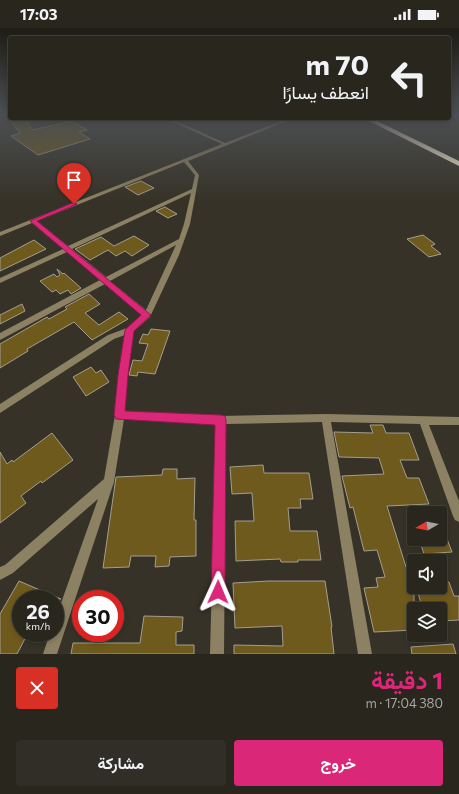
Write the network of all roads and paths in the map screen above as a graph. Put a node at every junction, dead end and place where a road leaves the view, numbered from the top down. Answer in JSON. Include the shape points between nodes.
{"nodes":[{"id":1,"x":417,"y":143,"type":"edge"},
{"id":2,"x":224,"y":144,"type":"edge"},
{"id":3,"x":185,"y":160,"type":"junction"},
{"id":4,"x":459,"y":164,"type":"edge"},
{"id":5,"x":194,"y":190,"type":"junction"},
{"id":6,"x":33,"y":221,"type":"junction"},
{"id":7,"x":0,"y":234,"type":"edge"},
{"id":8,"x":181,"y":240,"type":"junction"},
{"id":9,"x":67,"y":250,"type":"junction"},
{"id":10,"x":0,"y":281,"type":"edge"},
{"id":11,"x":104,"y":281,"type":"junction"},
{"id":12,"x":147,"y":315,"type":"junction"},
{"id":13,"x":130,"y":330,"type":"junction"},
{"id":14,"x":0,"y":336,"type":"edge"},
{"id":15,"x":0,"y":409,"type":"edge"},
{"id":16,"x":120,"y":415,"type":"junction"},
{"id":17,"x":326,"y":418,"type":"junction"},
{"id":18,"x":221,"y":420,"type":"junction"},
{"id":19,"x":423,"y":421,"type":"junction"},
{"id":20,"x":459,"y":421,"type":"edge"},
{"id":21,"x":109,"y":482,"type":"junction"},
{"id":22,"x":459,"y":516,"type":"edge"},
{"id":23,"x":0,"y":574,"type":"edge"},
{"id":24,"x":50,"y":654,"type":"edge"},
{"id":25,"x":217,"y":654,"type":"edge"},
{"id":26,"x":365,"y":654,"type":"edge"}],
"edges":[{"from":1,"to":4,"type":"highway"},
{"from":2,"to":3,"type":"street"},
{"from":3,"to":5,"type":"street","via":[[197,175]]},
{"from":3,"to":6,"type":"street"},
{"from":5,"to":8,"type":"street","via":[[188,224]]},
{"from":5,"to":9,"type":"street"},
{"from":6,"to":7,"type":"street"},
{"from":6,"to":9,"type":"street"},
{"from":8,"to":11,"type":"street"},
{"from":8,"to":12,"type":"street"},
{"from":9,"to":10,"type":"street"},
{"from":9,"to":11,"type":"street"},
{"from":11,"to":12,"type":"street"},
{"from":11,"to":14,"type":"street"},
{"from":12,"to":13,"type":"street"},
{"from":13,"to":15,"type":"street","via":[[106,340]]},
{"from":13,"to":16,"type":"street"},
{"from":16,"to":18,"type":"street"},
{"from":16,"to":21,"type":"street"},
{"from":17,"to":18,"type":"street"},
{"from":17,"to":19,"type":"street"},
{"from":17,"to":26,"type":"street"},
{"from":18,"to":25,"type":"street"},
{"from":19,"to":20,"type":"street"},
{"from":19,"to":22,"type":"street"},
{"from":21,"to":23,"type":"street"},
{"from":21,"to":24,"type":"street"}]}
